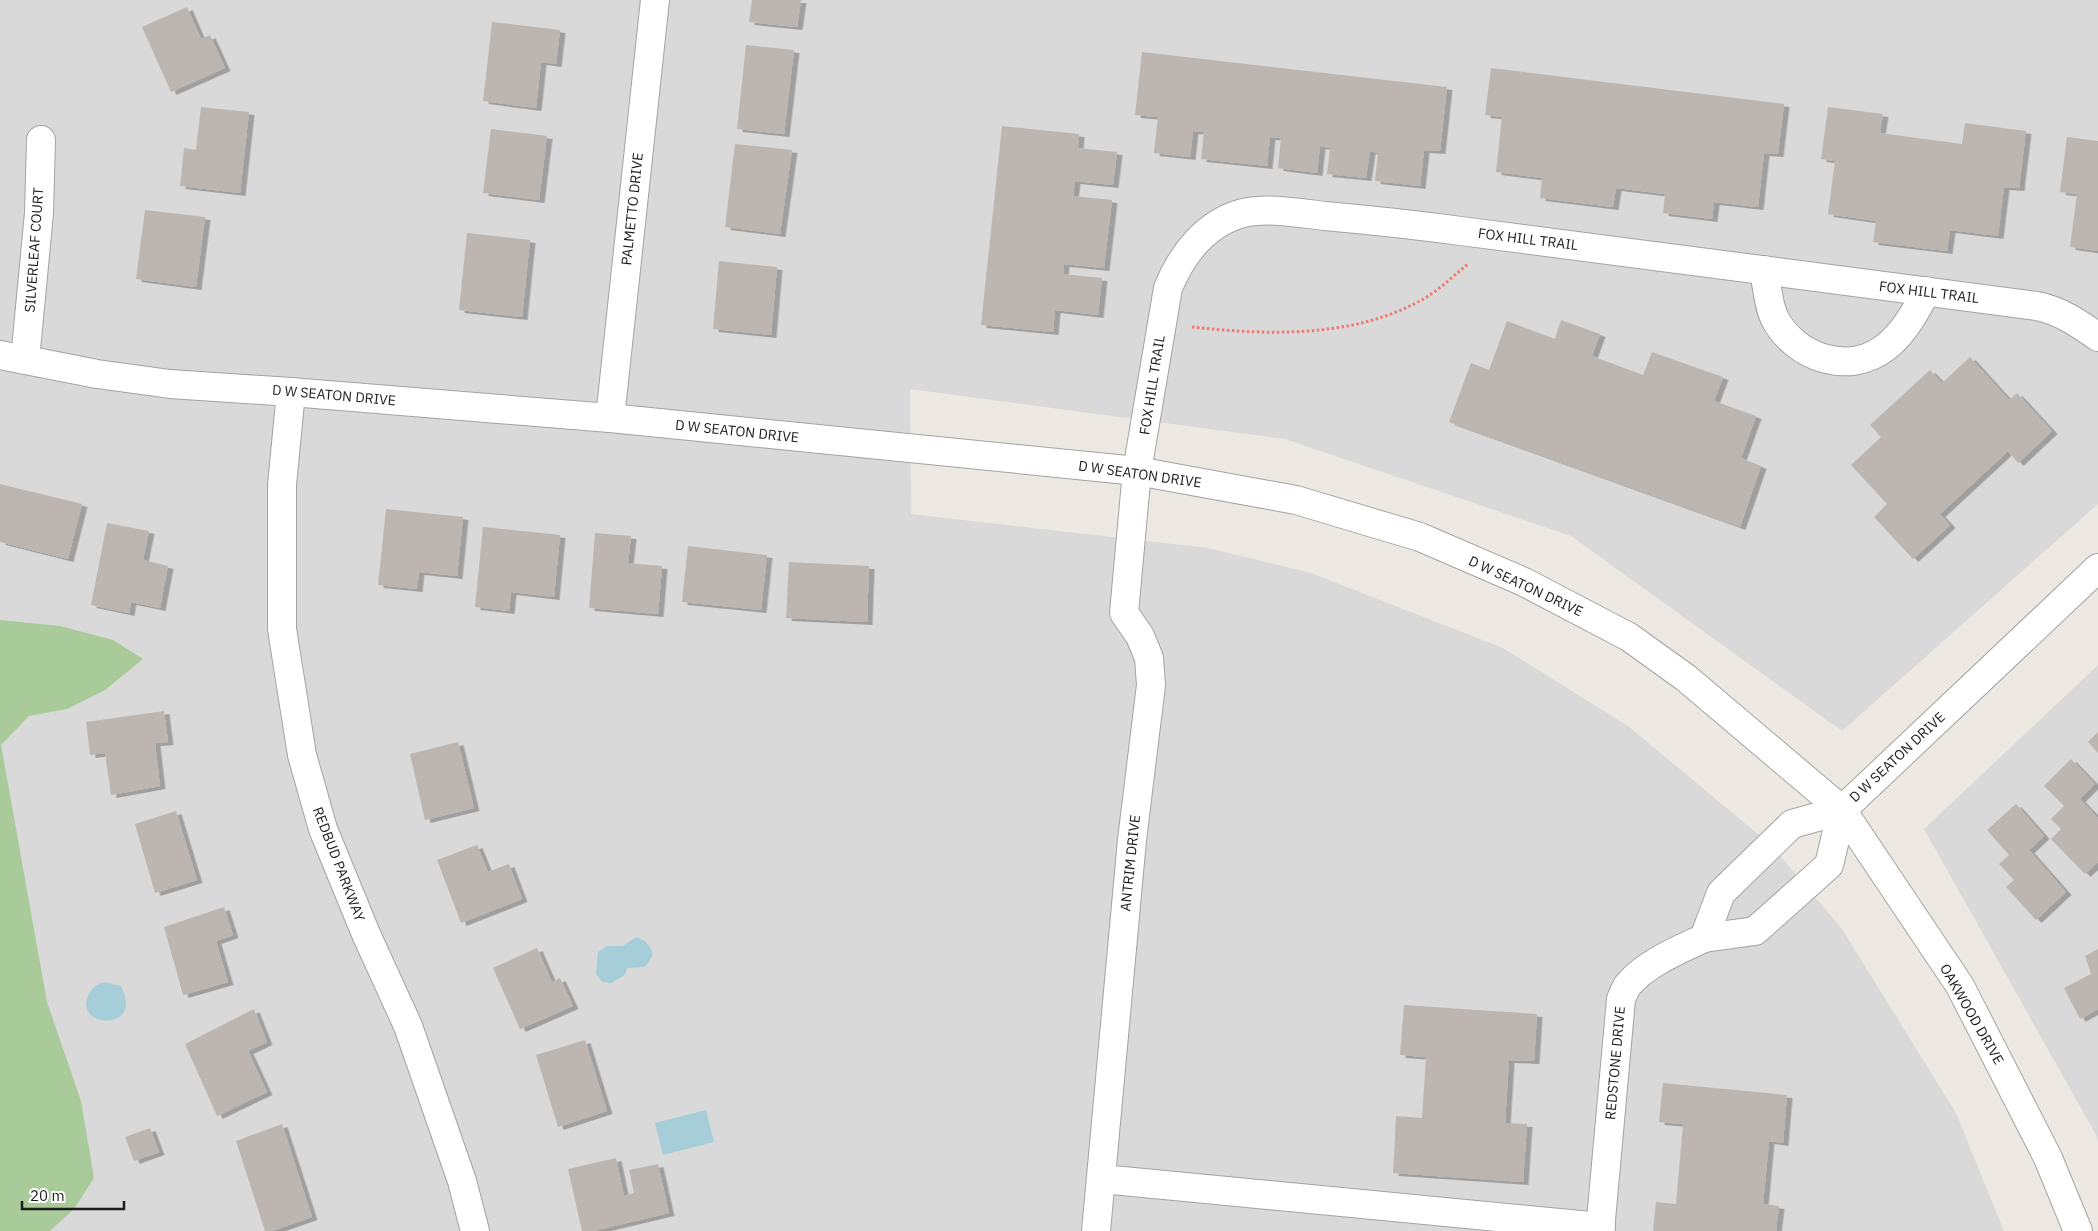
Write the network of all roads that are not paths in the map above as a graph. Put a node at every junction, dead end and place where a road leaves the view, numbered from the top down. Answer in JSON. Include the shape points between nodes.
{"nodes":[{"id":1,"x":655,"y":0,"type":"edge"},
{"id":2,"x":42,"y":140,"type":"dead end"},
{"id":3,"x":1764,"y":270,"type":"junction"},
{"id":4,"x":1926,"y":292,"type":"junction"},
{"id":5,"x":2098,"y":337,"type":"edge"},
{"id":6,"x":12,"y":358,"type":"edge"},
{"id":7,"x":291,"y":392,"type":"junction"},
{"id":8,"x":610,"y":418,"type":"junction"},
{"id":9,"x":1137,"y":472,"type":"junction"},
{"id":10,"x":2098,"y":568,"type":"edge"},
{"id":11,"x":1842,"y":810,"type":"junction"},
{"id":12,"x":1704,"y":938,"type":"junction"},
{"id":13,"x":1102,"y":1179,"type":"junction"},
{"id":14,"x":1600,"y":1229,"type":"edge"},
{"id":15,"x":475,"y":1231,"type":"edge"},
{"id":16,"x":1096,"y":1231,"type":"edge"},
{"id":17,"x":2078,"y":1231,"type":"edge"}],
"edges":[{"from":1,"to":8,"type":"street","name":"PALMETTO DRIVE"},
{"from":2,"to":6,"type":"street","name":"SILVERLEAF COURT","via":[[39,213]]},
{"from":3,"to":4,"type":"street","name":"FOX HILL TRAIL"},
{"from":3,"to":4,"type":"street","via":[[1775,318],[1791,340],[1813,356],[1838,362],[1861,360],[1885,348],[1915,314]]},
{"from":3,"to":9,"type":"street","name":"FOX HILL TRAIL","via":[[1296,213],[1245,213],[1226,219],[1194,244],[1175,269],[1168,288]]},
{"from":4,"to":5,"type":"street","name":"FOX HILL TRAIL","via":[[2053,309]]},
{"from":6,"to":7,"type":"street","name":"D W SEATON DRIVE","via":[[170,384]]},
{"from":7,"to":8,"type":"street","name":"D W SEATON DRIVE"},
{"from":7,"to":15,"type":"street","name":"REDBUD PARKWAY","via":[[282,485],[282,629],[302,755],[323,829],[408,1026],[462,1181]]},
{"from":8,"to":9,"type":"street","name":"D W SEATON DRIVE"},
{"from":9,"to":11,"type":"street","name":"D W SEATON DRIVE","via":[[1296,500],[1366,519],[1420,537],[1524,582],[1629,637],[1686,678]]},
{"from":9,"to":13,"type":"street","name":"ANTRIM DRIVE","via":[[1124,613],[1140,636],[1149,658],[1151,684],[1127,889]]},
{"from":10,"to":11,"type":"street","name":"D W SEATON DRIVE"},
{"from":11,"to":12,"type":"street","via":[[1792,824],[1721,893]]},
{"from":11,"to":12,"type":"street","name":"REDSTONE DRIVE","via":[[1829,865],[1755,931]]},
{"from":11,"to":17,"type":"street","name":"OAKWOOD DRIVE","via":[[1960,986],[2048,1158]]},
{"from":12,"to":14,"type":"street","name":"REDSTONE DRIVE","via":[[1644,971],[1627,986],[1621,1000]]},
{"from":13,"to":14,"type":"street"},
{"from":13,"to":16,"type":"street","name":"ANTRIM DRIVE"}]}
